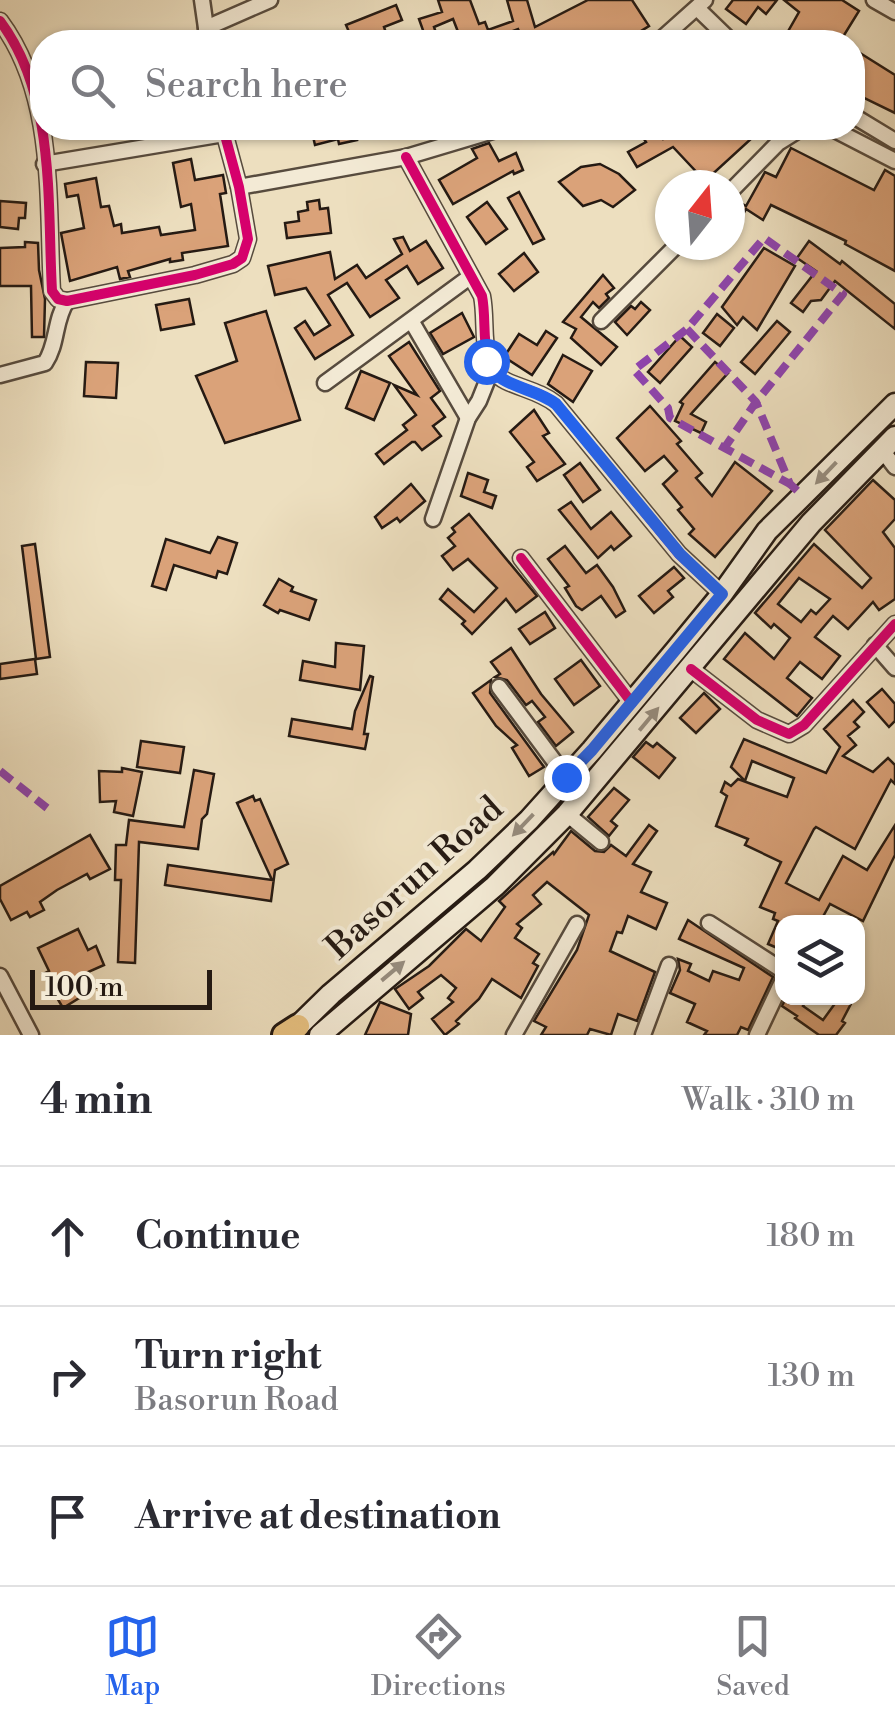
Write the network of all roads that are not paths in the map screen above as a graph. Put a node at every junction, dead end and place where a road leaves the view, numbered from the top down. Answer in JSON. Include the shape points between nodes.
{"nodes":[{"id":1,"x":202,"y":0,"type":"edge"},
{"id":2,"x":270,"y":0,"type":"edge"},
{"id":3,"x":874,"y":0,"type":"edge"},
{"id":4,"x":702,"y":4,"type":"edge"},
{"id":5,"x":895,"y":12,"type":"edge"},
{"id":6,"x":0,"y":20,"type":"edge"},
{"id":7,"x":206,"y":30,"type":"edge"},
{"id":8,"x":216,"y":30,"type":"edge"},
{"id":9,"x":672,"y":30,"type":"edge"},
{"id":10,"x":723,"y":30,"type":"edge"},
{"id":11,"x":30,"y":76,"type":"edge"},
{"id":12,"x":865,"y":122,"type":"edge"},
{"id":13,"x":42,"y":140,"type":"edge"},
{"id":14,"x":171,"y":140,"type":"edge"},
{"id":15,"x":227,"y":140,"type":"edge"},
{"id":16,"x":464,"y":140,"type":"edge"},
{"id":17,"x":783,"y":140,"type":"edge"},
{"id":18,"x":854,"y":140,"type":"edge"},
{"id":19,"x":895,"y":141,"type":"edge"},
{"id":20,"x":406,"y":158,"type":"junction"},
{"id":21,"x":895,"y":162,"type":"edge"},
{"id":22,"x":44,"y":164,"type":"junction"},
{"id":23,"x":745,"y":177,"type":"edge"},
{"id":24,"x":239,"y":187,"type":"junction"},
{"id":25,"x":662,"y":260,"type":"edge"},
{"id":26,"x":471,"y":276,"type":"junction"},
{"id":27,"x":67,"y":302,"type":"junction"},
{"id":28,"x":602,"y":320,"type":"dead end"},
{"id":29,"x":412,"y":322,"type":"junction"},
{"id":30,"x":491,"y":371,"type":"junction"},
{"id":31,"x":0,"y":375,"type":"edge"},
{"id":32,"x":325,"y":383,"type":"dead end"},
{"id":33,"x":895,"y":404,"type":"edge"},
{"id":34,"x":468,"y":418,"type":"junction"},
{"id":35,"x":891,"y":452,"type":"edge"},
{"id":36,"x":433,"y":518,"type":"dead end"},
{"id":37,"x":522,"y":558,"type":"dead end"},
{"id":38,"x":722,"y":594,"type":"junction"},
{"id":39,"x":895,"y":624,"type":"edge"},
{"id":40,"x":875,"y":645,"type":"junction"},
{"id":41,"x":895,"y":668,"type":"edge"},
{"id":42,"x":691,"y":669,"type":"junction"},
{"id":43,"x":499,"y":687,"type":"dead end"},
{"id":44,"x":632,"y":703,"type":"junction"},
{"id":45,"x":592,"y":750,"type":"junction"},
{"id":46,"x":611,"y":765,"type":"junction"},
{"id":47,"x":566,"y":777,"type":"junction"},
{"id":48,"x":568,"y":814,"type":"junction"},
{"id":49,"x":602,"y":842,"type":"dead end"},
{"id":50,"x":709,"y":922,"type":"dead end"},
{"id":51,"x":577,"y":924,"type":"dead end"},
{"id":52,"x":669,"y":965,"type":"dead end"},
{"id":53,"x":775,"y":965,"type":"edge"},
{"id":54,"x":0,"y":976,"type":"edge"},
{"id":55,"x":775,"y":997,"type":"edge"},
{"id":56,"x":298,"y":1033,"type":"edge"},
{"id":57,"x":31,"y":1035,"type":"edge"},
{"id":58,"x":514,"y":1035,"type":"edge"},
{"id":59,"x":643,"y":1035,"type":"edge"},
{"id":60,"x":757,"y":1035,"type":"edge"}],
"edges":[{"from":1,"to":7,"type":"street"},
{"from":2,"to":8,"type":"street"},
{"from":3,"to":5,"type":"street"},
{"from":4,"to":9,"type":"street"},
{"from":4,"to":10,"type":"street"},
{"from":6,"to":11,"type":"street"},
{"from":12,"to":19,"type":"street"},
{"from":13,"to":22,"type":"street"},
{"from":14,"to":22,"type":"street"},
{"from":15,"to":24,"type":"street"},
{"from":16,"to":20,"type":"street"},
{"from":17,"to":23,"type":"street"},
{"from":18,"to":21,"type":"street"},
{"from":20,"to":24,"type":"street"},
{"from":20,"to":26,"type":"street"},
{"from":22,"to":27,"type":"street","via":[[52,291]]},
{"from":24,"to":27,"type":"street","via":[[248,239],[242,258]]},
{"from":25,"to":28,"type":"street"},
{"from":26,"to":29,"type":"street"},
{"from":26,"to":30,"type":"street","via":[[482,296]]},
{"from":27,"to":31,"type":"street","via":[[45,362]]},
{"from":29,"to":32,"type":"street"},
{"from":29,"to":34,"type":"street"},
{"from":30,"to":34,"type":"street"},
{"from":30,"to":38,"type":"street","via":[[556,404],[680,554]]},
{"from":33,"to":38,"type":"main road","name":"Basorun Road","one_way":true,"via":[[766,531]]},
{"from":34,"to":36,"type":"street"},
{"from":35,"to":42,"type":"main road","name":"Basorun Road","via":[[812,523]]},
{"from":37,"to":44,"type":"street"},
{"from":38,"to":44,"type":"main road","name":"Basorun Road"},
{"from":39,"to":40,"type":"street"},
{"from":40,"to":41,"type":"street"},
{"from":40,"to":42,"type":"street","via":[[789,734],[756,720]]},
{"from":46,"to":42,"type":"main road","name":"Basorun Road","one_way":true},
{"from":43,"to":47,"type":"street"},
{"from":44,"to":45,"type":"main road","name":"Basorun Road"},
{"from":45,"to":46,"type":"main road"},
{"from":45,"to":47,"type":"main road","name":"Basorun Road"},
{"from":46,"to":48,"type":"main road","name":"Basorun Road"},
{"from":47,"to":56,"type":"main road","name":"Basorun Road","one_way":true,"via":[[477,870],[331,994]]},
{"from":48,"to":49,"type":"street"},
{"from":56,"to":48,"type":"main road","name":"Basorun Road","one_way":true,"via":[[495,886]]},
{"from":50,"to":53,"type":"street"},
{"from":51,"to":58,"type":"street"},
{"from":52,"to":59,"type":"street"},
{"from":54,"to":57,"type":"street"},
{"from":55,"to":60,"type":"street"}]}
